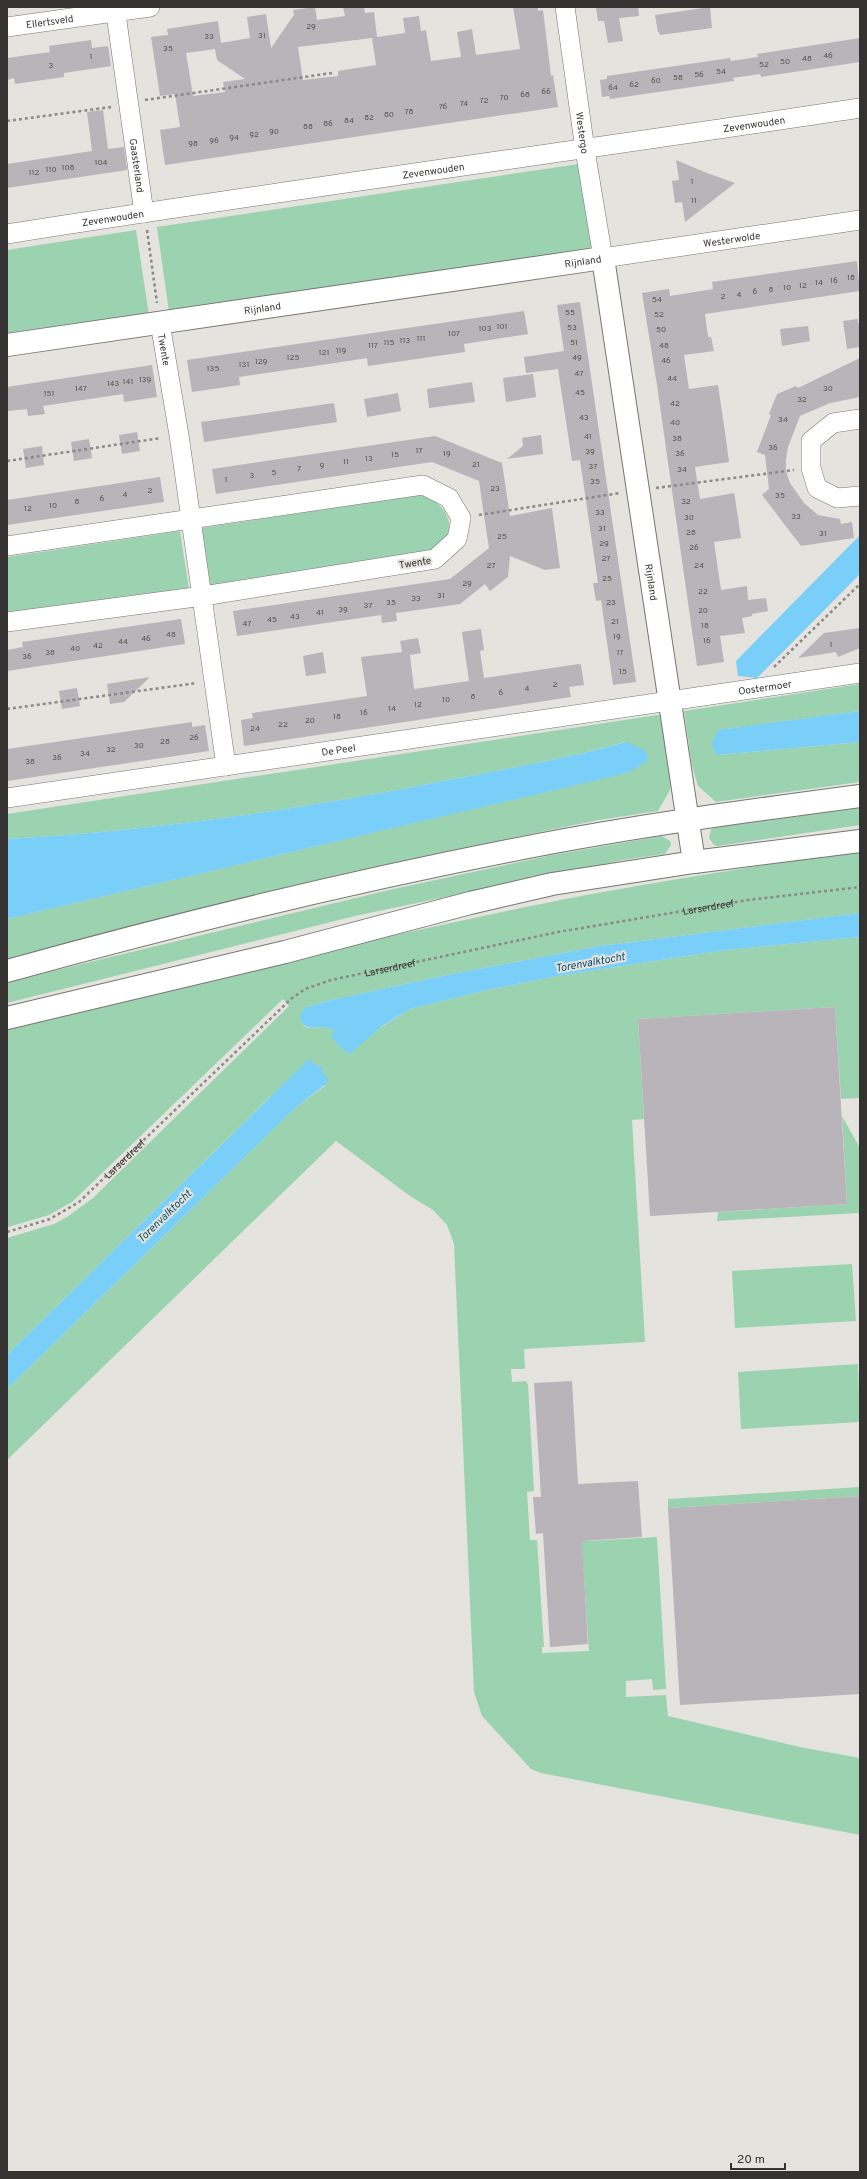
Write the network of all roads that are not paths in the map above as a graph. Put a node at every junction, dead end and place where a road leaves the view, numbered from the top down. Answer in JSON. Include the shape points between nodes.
{"nodes":[{"id":1,"x":150,"y":7,"type":"edge"},
{"id":2,"x":565,"y":7,"type":"edge"},
{"id":3,"x":115,"y":10,"type":"edge"},
{"id":4,"x":7,"y":27,"type":"edge"},
{"id":5,"x":860,"y":108,"type":"edge"},
{"id":6,"x":585,"y":150,"type":"junction"},
{"id":7,"x":144,"y":212,"type":"junction"},
{"id":8,"x":860,"y":220,"type":"edge"},
{"id":9,"x":7,"y":234,"type":"edge"},
{"id":10,"x":603,"y":258,"type":"junction"},
{"id":11,"x":160,"y":323,"type":"junction"},
{"id":12,"x":7,"y":345,"type":"edge"},
{"id":13,"x":860,"y":419,"type":"edge"},
{"id":14,"x":860,"y":496,"type":"edge"},
{"id":15,"x":191,"y":519,"type":"junction"},
{"id":16,"x":7,"y":546,"type":"edge"},
{"id":17,"x":203,"y":596,"type":"junction"},
{"id":18,"x":7,"y":622,"type":"edge"},
{"id":19,"x":860,"y":673,"type":"edge"},
{"id":20,"x":669,"y":702,"type":"junction"},
{"id":21,"x":226,"y":766,"type":"junction"},
{"id":22,"x":860,"y":796,"type":"edge"},
{"id":23,"x":7,"y":798,"type":"edge"},
{"id":24,"x":688,"y":819,"type":"junction"},
{"id":25,"x":860,"y":841,"type":"edge"},
{"id":26,"x":694,"y":862,"type":"junction"},
{"id":27,"x":7,"y":971,"type":"edge"},
{"id":28,"x":7,"y":1018,"type":"edge"}],
"edges":[{"from":1,"to":3,"type":"street","name":"Ellertsveld"},
{"from":2,"to":6,"type":"street","name":"Westergo"},
{"from":3,"to":4,"type":"street","name":"Ellertsveld"},
{"from":3,"to":7,"type":"street","name":"Gaasterland"},
{"from":5,"to":6,"type":"street","name":"Zevenwouden"},
{"from":6,"to":7,"type":"street","name":"Zevenwouden"},
{"from":6,"to":10,"type":"street","name":"Westergo"},
{"from":7,"to":9,"type":"street","name":"Zevenwouden"},
{"from":8,"to":10,"type":"street","name":"Westerwolde"},
{"from":10,"to":11,"type":"main road","name":"Rijnland"},
{"from":10,"to":20,"type":"main road","name":"Rijnland","via":[[640,490]]},
{"from":11,"to":12,"type":"main road","name":"Rijnland"},
{"from":11,"to":15,"type":"street","name":"Twente"},
{"from":13,"to":14,"type":"street","via":[[833,423],[811,441],[811,468],[817,488],[837,498]]},
{"from":15,"to":16,"type":"street","name":"Twente"},
{"from":15,"to":17,"type":"street","name":"Twente"},
{"from":15,"to":17,"type":"street","name":"Twente","via":[[423,485],[449,498],[461,518],[457,539],[435,559]]},
{"from":17,"to":18,"type":"street","name":"Twente"},
{"from":17,"to":21,"type":"street","name":"Twente"},
{"from":19,"to":20,"type":"street","name":"Oostermoer"},
{"from":20,"to":21,"type":"street","name":"De Peel"},
{"from":20,"to":24,"type":"main road","name":"Rijnland"},
{"from":21,"to":23,"type":"street","name":"De Peel"},
{"from":22,"to":24,"type":"main road"},
{"from":24,"to":26,"type":"main road","name":"Rijnland"},
{"from":24,"to":27,"type":"main road","via":[[523,848],[400,874],[272,903]]},
{"from":25,"to":26,"type":"main road"},
{"from":26,"to":28,"type":"main road","via":[[538,888],[285,952]]}]}
